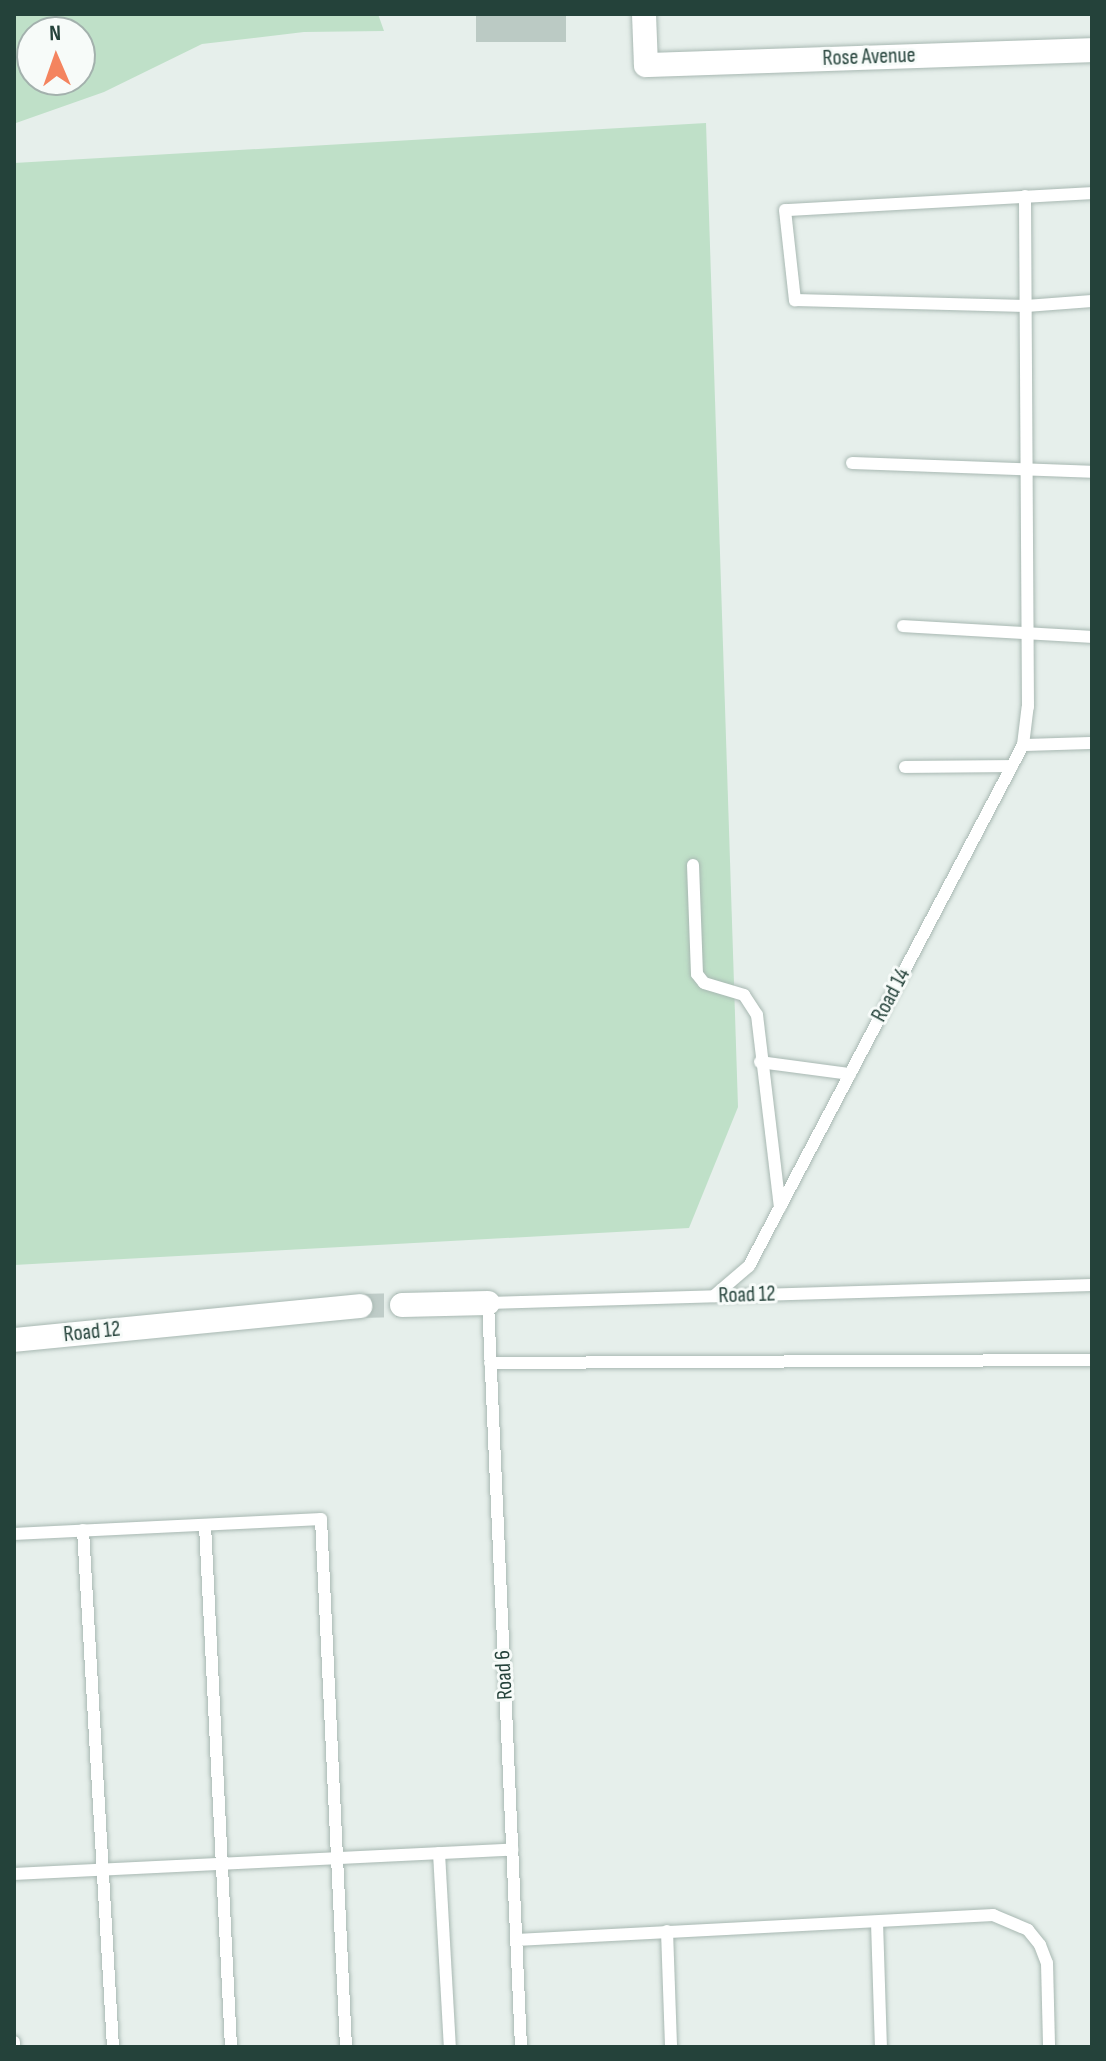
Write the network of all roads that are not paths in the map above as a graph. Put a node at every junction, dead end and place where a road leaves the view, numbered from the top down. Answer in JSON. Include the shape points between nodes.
{"nodes":[{"id":1,"x":644,"y":14,"type":"edge"},
{"id":2,"x":1092,"y":50,"type":"edge"},
{"id":3,"x":1092,"y":193,"type":"edge"},
{"id":4,"x":1025,"y":196,"type":"junction"},
{"id":5,"x":1092,"y":301,"type":"edge"},
{"id":6,"x":1026,"y":306,"type":"junction"},
{"id":7,"x":852,"y":463,"type":"dead end"},
{"id":8,"x":1092,"y":472,"type":"edge"},
{"id":9,"x":1026,"y":473,"type":"junction"},
{"id":10,"x":903,"y":626,"type":"dead end"},
{"id":11,"x":1027,"y":637,"type":"junction"},
{"id":12,"x":1092,"y":637,"type":"edge"},
{"id":13,"x":1092,"y":743,"type":"edge"},
{"id":14,"x":1023,"y":745,"type":"junction"},
{"id":15,"x":1012,"y":766,"type":"junction"},
{"id":16,"x":905,"y":767,"type":"dead end"},
{"id":17,"x":693,"y":865,"type":"dead end"},
{"id":18,"x":760,"y":1062,"type":"junction"},
{"id":19,"x":850,"y":1074,"type":"junction"},
{"id":20,"x":780,"y":1208,"type":"junction"},
{"id":21,"x":1092,"y":1285,"type":"edge"},
{"id":22,"x":714,"y":1296,"type":"junction"},
{"id":23,"x":488,"y":1303,"type":"junction"},
{"id":24,"x":402,"y":1305,"type":"tunnel mouth"},
{"id":25,"x":360,"y":1306,"type":"tunnel mouth"},
{"id":26,"x":14,"y":1340,"type":"edge"},
{"id":27,"x":1092,"y":1360,"type":"edge"},
{"id":28,"x":490,"y":1363,"type":"junction"},
{"id":29,"x":205,"y":1525,"type":"junction"},
{"id":30,"x":83,"y":1530,"type":"junction"},
{"id":31,"x":14,"y":1534,"type":"edge"},
{"id":32,"x":512,"y":1850,"type":"junction"},
{"id":33,"x":439,"y":1853,"type":"junction"},
{"id":34,"x":337,"y":1859,"type":"junction"},
{"id":35,"x":222,"y":1864,"type":"junction"},
{"id":36,"x":106,"y":1870,"type":"junction"},
{"id":37,"x":14,"y":1874,"type":"edge"},
{"id":38,"x":877,"y":1922,"type":"junction"},
{"id":39,"x":667,"y":1931,"type":"junction"},
{"id":40,"x":516,"y":1940,"type":"junction"},
{"id":41,"x":113,"y":2047,"type":"edge"},
{"id":42,"x":231,"y":2047,"type":"edge"},
{"id":43,"x":346,"y":2047,"type":"edge"},
{"id":44,"x":450,"y":2047,"type":"edge"},
{"id":45,"x":521,"y":2047,"type":"edge"},
{"id":46,"x":671,"y":2047,"type":"edge"},
{"id":47,"x":881,"y":2047,"type":"edge"},
{"id":48,"x":1049,"y":2047,"type":"edge"}],
"edges":[{"from":1,"to":2,"type":"street","name":"Rose Avenue","via":[[646,65]]},
{"from":3,"to":4,"type":"lane"},
{"from":4,"to":6,"type":"lane"},
{"from":4,"to":6,"type":"lane","via":[[785,210],[795,300]]},
{"from":5,"to":6,"type":"lane"},
{"from":6,"to":9,"type":"lane"},
{"from":7,"to":9,"type":"lane"},
{"from":8,"to":9,"type":"lane"},
{"from":9,"to":11,"type":"lane"},
{"from":10,"to":11,"type":"lane"},
{"from":11,"to":12,"type":"lane"},
{"from":11,"to":14,"type":"lane"},
{"from":13,"to":14,"type":"lane"},
{"from":14,"to":15,"type":"lane","name":"Road 14"},
{"from":15,"to":16,"type":"lane"},
{"from":15,"to":19,"type":"lane","name":"Road 14"},
{"from":17,"to":18,"type":"lane","via":[[697,974],[704,983],[744,995],[757,1015]]},
{"from":18,"to":19,"type":"lane"},
{"from":18,"to":20,"type":"lane"},
{"from":19,"to":20,"type":"lane","name":"Road 14"},
{"from":20,"to":22,"type":"lane","name":"Road 14","via":[[749,1266]]},
{"from":21,"to":22,"type":"lane","name":"Road 12"},
{"from":22,"to":23,"type":"lane","name":"Road 12"},
{"from":23,"to":24,"type":"street","name":"Road 12"},
{"from":23,"to":28,"type":"lane","name":"Road 6"},
{"from":25,"to":26,"type":"street","name":"Road 12"},
{"from":27,"to":28,"type":"lane"},
{"from":28,"to":32,"type":"lane","name":"Road 6"},
{"from":29,"to":30,"type":"lane"},
{"from":29,"to":34,"type":"lane","via":[[321,1519]]},
{"from":29,"to":35,"type":"lane"},
{"from":30,"to":31,"type":"lane"},
{"from":30,"to":36,"type":"lane"},
{"from":32,"to":33,"type":"lane"},
{"from":32,"to":40,"type":"lane","name":"Road 6"},
{"from":33,"to":34,"type":"lane"},
{"from":33,"to":44,"type":"lane"},
{"from":34,"to":35,"type":"lane"},
{"from":34,"to":43,"type":"lane"},
{"from":35,"to":36,"type":"lane"},
{"from":35,"to":42,"type":"lane"},
{"from":36,"to":37,"type":"lane"},
{"from":36,"to":41,"type":"lane"},
{"from":38,"to":39,"type":"lane"},
{"from":38,"to":47,"type":"lane"},
{"from":38,"to":48,"type":"lane","via":[[993,1915],[1028,1930],[1047,1963]]},
{"from":39,"to":40,"type":"lane"},
{"from":39,"to":46,"type":"lane"},
{"from":40,"to":45,"type":"lane","name":"Road 6"}]}
